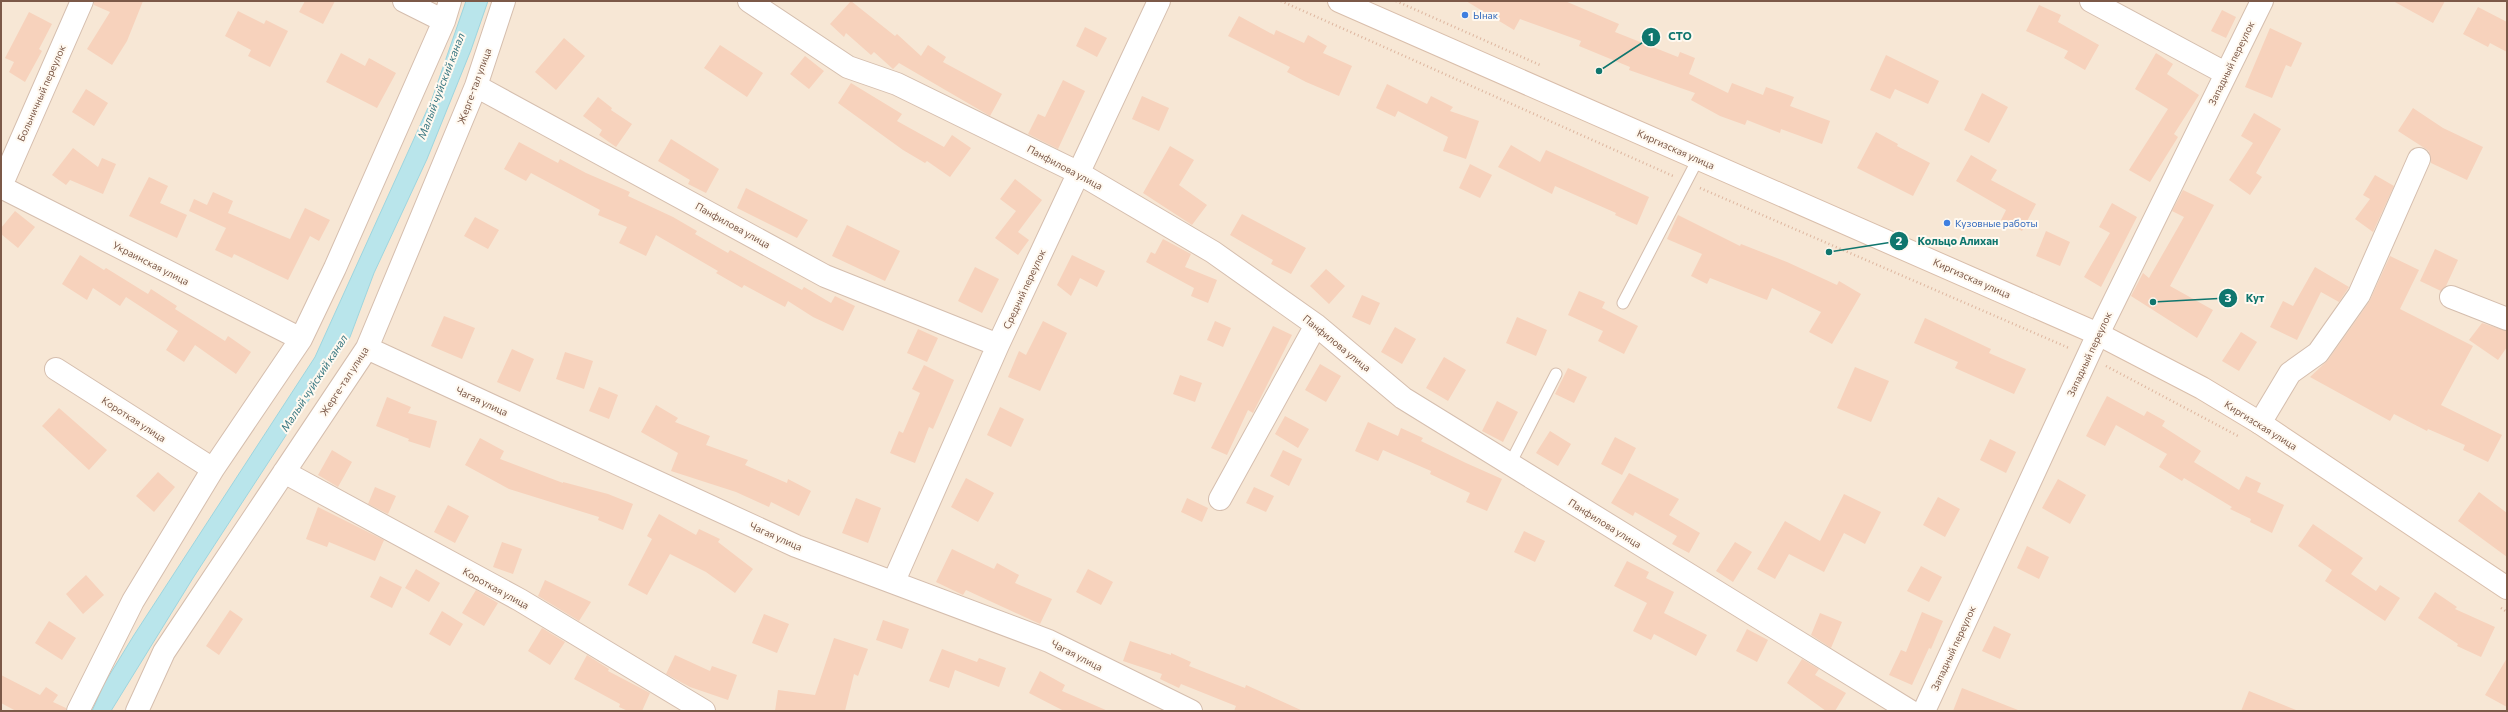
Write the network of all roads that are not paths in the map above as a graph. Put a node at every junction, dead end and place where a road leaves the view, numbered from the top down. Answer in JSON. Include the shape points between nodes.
{"nodes":[{"id":1,"x":82,"y":1,"type":"edge"},
{"id":2,"x":404,"y":1,"type":"edge"},
{"id":3,"x":504,"y":1,"type":"edge"},
{"id":4,"x":749,"y":1,"type":"edge"},
{"id":5,"x":1159,"y":1,"type":"edge"},
{"id":6,"x":1339,"y":1,"type":"edge"},
{"id":7,"x":2091,"y":1,"type":"edge"},
{"id":8,"x":2262,"y":1,"type":"edge"},
{"id":9,"x":447,"y":11,"type":"edge"},
{"id":10,"x":2225,"y":73,"type":"junction"},
{"id":11,"x":476,"y":86,"type":"junction"},
{"id":12,"x":1698,"y":159,"type":"junction"},
{"id":13,"x":2419,"y":160,"type":"dead end"},
{"id":14,"x":1078,"y":172,"type":"junction"},
{"id":15,"x":1,"y":186,"type":"edge"},
{"id":16,"x":2451,"y":297,"type":"dead end"},
{"id":17,"x":1623,"y":303,"type":"dead end"},
{"id":18,"x":2507,"y":319,"type":"edge"},
{"id":19,"x":1316,"y":325,"type":"junction"},
{"id":20,"x":2098,"y":334,"type":"junction"},
{"id":21,"x":301,"y":339,"type":"junction"},
{"id":22,"x":998,"y":344,"type":"junction"},
{"id":23,"x":367,"y":348,"type":"junction"},
{"id":24,"x":56,"y":369,"type":"dead end"},
{"id":25,"x":1556,"y":374,"type":"dead end"},
{"id":26,"x":2260,"y":423,"type":"junction"},
{"id":27,"x":1510,"y":464,"type":"junction"},
{"id":28,"x":213,"y":470,"type":"junction"},
{"id":29,"x":284,"y":472,"type":"junction"},
{"id":30,"x":1220,"y":499,"type":"dead end"},
{"id":31,"x":894,"y":581,"type":"junction"},
{"id":32,"x":2500,"y":596,"type":"edge"},
{"id":33,"x":78,"y":711,"type":"edge"},
{"id":34,"x":137,"y":711,"type":"edge"},
{"id":35,"x":704,"y":711,"type":"edge"},
{"id":36,"x":1191,"y":711,"type":"edge"},
{"id":37,"x":1910,"y":711,"type":"edge"},
{"id":38,"x":1924,"y":711,"type":"edge"}],
"edges":[{"from":1,"to":15,"type":"street","name":"Больничный переулок"},
{"from":2,"to":9,"type":"street"},
{"from":3,"to":11,"type":"street","name":"Жерге-тал улица"},
{"from":4,"to":14,"type":"street","name":"Панфилова улица","via":[[848,67],[897,84]]},
{"from":5,"to":14,"type":"street","name":"Средний переулок"},
{"from":6,"to":12,"type":"street","name":"Киргизская улица"},
{"from":7,"to":10,"type":"street"},
{"from":8,"to":10,"type":"street","name":"Западный переулок"},
{"from":9,"to":21,"type":"street","via":[[335,268]]},
{"from":10,"to":20,"type":"street","name":"Западный переулок"},
{"from":11,"to":22,"type":"street","name":"Панфилова улица","via":[[825,276]]},
{"from":11,"to":23,"type":"street","name":"Жерге-тал улица"},
{"from":12,"to":17,"type":"lane"},
{"from":12,"to":20,"type":"street","name":"Киргизская улица"},
{"from":13,"to":26,"type":"street","via":[[2359,295],[2318,353],[2290,373]]},
{"from":14,"to":19,"type":"street","name":"Панфилова улица","via":[[1213,252]]},
{"from":14,"to":22,"type":"street","name":"Средний переулок"},
{"from":15,"to":21,"type":"street","name":"Украинская улица"},
{"from":16,"to":18,"type":"street"},
{"from":19,"to":27,"type":"street","name":"Панфилова улица","via":[[1403,398]]},
{"from":19,"to":30,"type":"street"},
{"from":20,"to":26,"type":"street","name":"Киргизская улица","via":[[2202,388]]},
{"from":20,"to":38,"type":"street","name":"Западный переулок"},
{"from":21,"to":28,"type":"street"},
{"from":22,"to":31,"type":"street","name":"Средний переулок"},
{"from":23,"to":29,"type":"street","name":"Жерге-тал улица"},
{"from":23,"to":31,"type":"street","name":"Чагая улица","via":[[796,546]]},
{"from":24,"to":28,"type":"street","name":"Короткая улица"},
{"from":25,"to":27,"type":"lane"},
{"from":26,"to":32,"type":"street","name":"Киргизская улица"},
{"from":27,"to":37,"type":"street","name":"Панфилова улица"},
{"from":28,"to":33,"type":"street","via":[[133,601]]},
{"from":29,"to":34,"type":"street","name":"Жерге-тал улица","via":[[164,652]]},
{"from":29,"to":35,"type":"street","name":"Короткая улица","via":[[520,600]]},
{"from":31,"to":36,"type":"street","name":"Чагая улица","via":[[1049,641]]}]}
